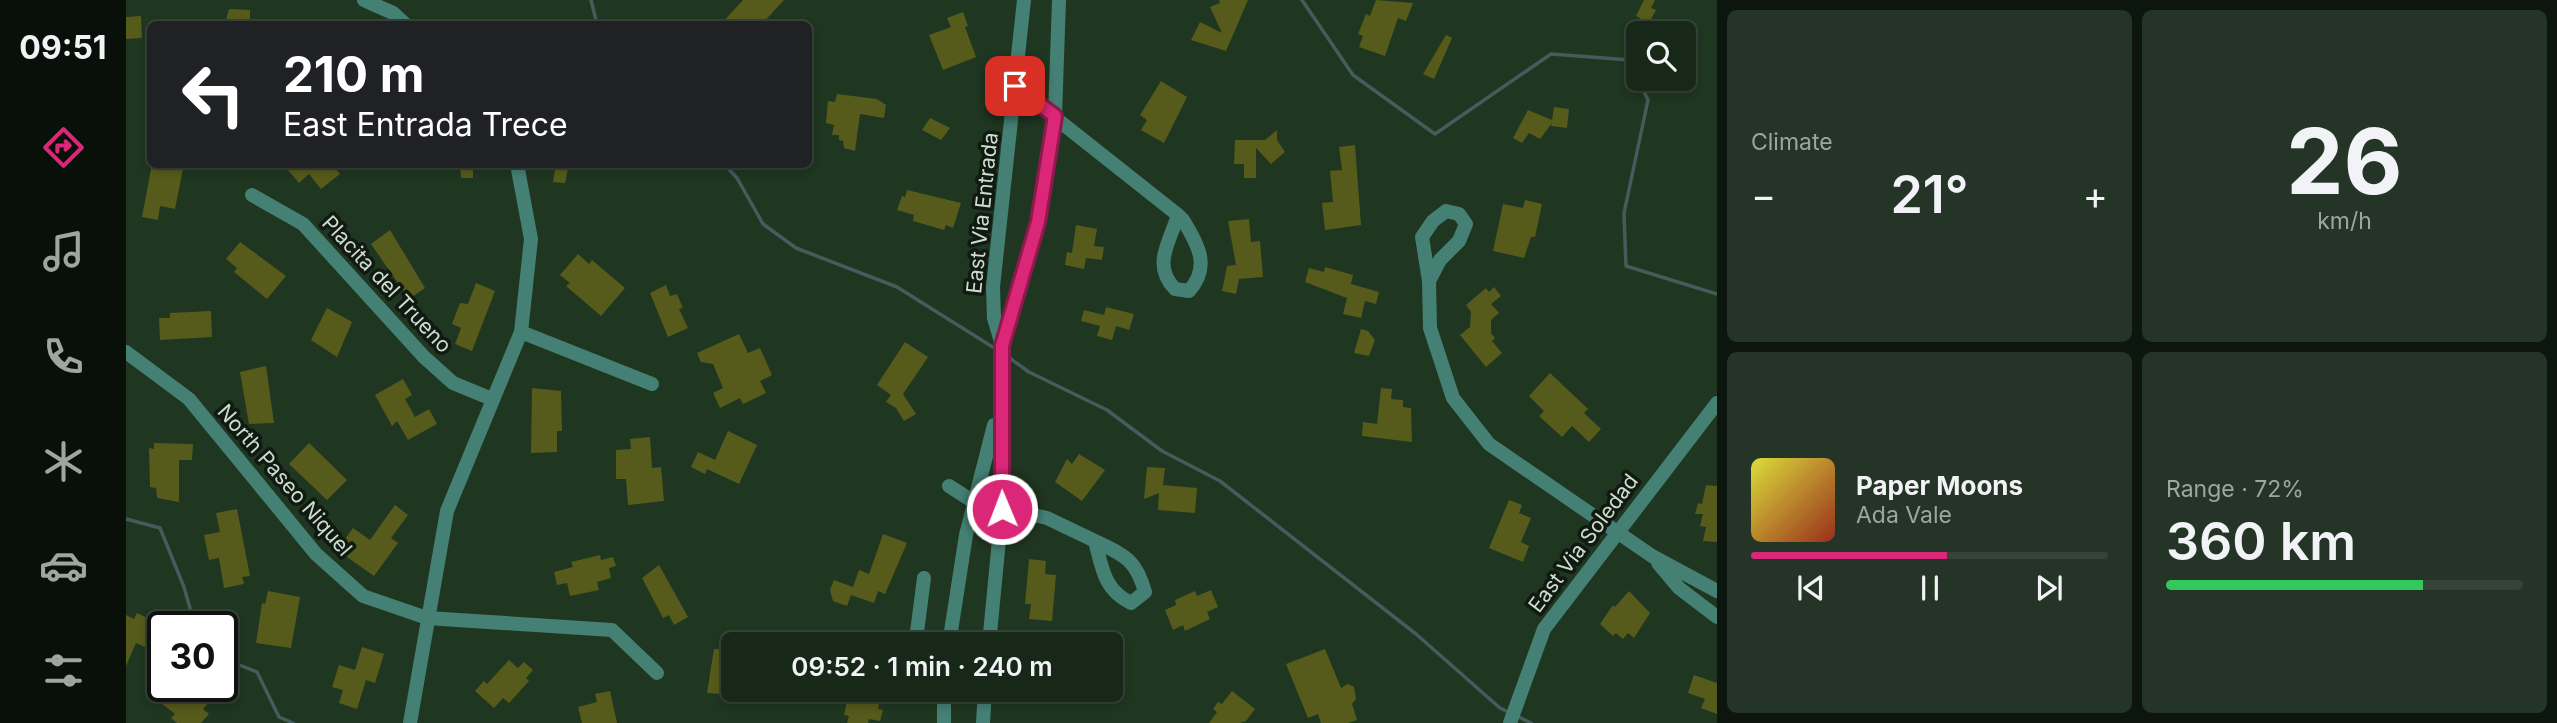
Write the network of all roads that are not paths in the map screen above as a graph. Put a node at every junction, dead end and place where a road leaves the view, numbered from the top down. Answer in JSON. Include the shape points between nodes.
{"nodes":[{"id":1,"x":364,"y":0,"type":"edge"},
{"id":2,"x":1024,"y":0,"type":"edge"},
{"id":3,"x":1059,"y":0,"type":"edge"},
{"id":4,"x":402,"y":21,"type":"edge"},
{"id":5,"x":1015,"y":86,"type":"junction"},
{"id":6,"x":1055,"y":116,"type":"junction"},
{"id":7,"x":518,"y":168,"type":"edge"},
{"id":8,"x":252,"y":195,"type":"dead end"},
{"id":9,"x":1178,"y":215,"type":"junction"},
{"id":10,"x":1429,"y":281,"type":"dead end"},
{"id":11,"x":521,"y":332,"type":"junction"},
{"id":12,"x":1002,"y":346,"type":"junction"},
{"id":13,"x":126,"y":352,"type":"edge"},
{"id":14,"x":652,"y":384,"type":"dead end"},
{"id":15,"x":492,"y":399,"type":"junction"},
{"id":16,"x":1000,"y":400,"type":"junction"},
{"id":17,"x":1717,"y":402,"type":"edge"},
{"id":18,"x":949,"y":486,"type":"dead end"},
{"id":19,"x":974,"y":502,"type":"junction"},
{"id":20,"x":1002,"y":509,"type":"junction"},
{"id":21,"x":1616,"y":531,"type":"junction"},
{"id":22,"x":1095,"y":541,"type":"dead end"},
{"id":23,"x":1652,"y":556,"type":"junction"},
{"id":24,"x":924,"y":578,"type":"dead end"},
{"id":25,"x":1717,"y":591,"type":"edge"},
{"id":26,"x":1717,"y":617,"type":"edge"},
{"id":27,"x":427,"y":618,"type":"junction"},
{"id":28,"x":916,"y":632,"type":"edge"},
{"id":29,"x":951,"y":632,"type":"edge"},
{"id":30,"x":990,"y":632,"type":"edge"},
{"id":31,"x":657,"y":673,"type":"dead end"},
{"id":32,"x":944,"y":702,"type":"edge"},
{"id":33,"x":984,"y":702,"type":"edge"},
{"id":34,"x":410,"y":723,"type":"edge"},
{"id":35,"x":944,"y":723,"type":"edge"},
{"id":36,"x":983,"y":723,"type":"edge"},
{"id":37,"x":1510,"y":723,"type":"edge"}],
"edges":[{"from":1,"to":4,"type":"street"},
{"from":2,"to":5,"type":"street","name":"East Via Entrada"},
{"from":3,"to":6,"type":"street","name":"East Via Entrada"},
{"from":5,"to":6,"type":"street"},
{"from":5,"to":12,"type":"street","name":"East Via Entrada","via":[[993,287],[994,318]]},
{"from":6,"to":9,"type":"street"},
{"from":6,"to":12,"type":"street","name":"East Via Entrada","via":[[1038,222]]},
{"from":7,"to":11,"type":"street","via":[[531,239]]},
{"from":8,"to":15,"type":"street","name":"Placita del Trueno","via":[[303,224],[453,383]]},
{"from":9,"to":9,"type":"street","via":[[1161,264],[1175,289],[1189,291],[1199,279],[1202,259]]},
{"from":10,"to":21,"type":"street","via":[[1430,328],[1453,398],[1489,444]]},
{"from":11,"to":14,"type":"street"},
{"from":11,"to":15,"type":"street"},
{"from":12,"to":16,"type":"street","name":"East Via Entrada"},
{"from":13,"to":27,"type":"street","name":"North Paseo Niquel","via":[[189,399],[316,554],[363,596]]},
{"from":15,"to":27,"type":"street","via":[[447,511]]},
{"from":16,"to":19,"type":"street","name":"East Via Entrada"},
{"from":16,"to":20,"type":"street","name":"East Via Entrada"},
{"from":17,"to":21,"type":"street","name":"East Via Soledad"},
{"from":18,"to":19,"type":"street"},
{"from":19,"to":20,"type":"street"},
{"from":19,"to":29,"type":"street","name":"East Via Entrada"},
{"from":20,"to":22,"type":"street","via":[[1047,517]]},
{"from":20,"to":30,"type":"street","name":"East Via Entrada"},
{"from":21,"to":23,"type":"street"},
{"from":21,"to":37,"type":"street","name":"East Via Soledad","via":[[1544,629]]},
{"from":23,"to":25,"type":"street"},
{"from":23,"to":26,"type":"street","via":[[1679,588]]},
{"from":24,"to":28,"type":"street"},
{"from":27,"to":31,"type":"street","name":"North Paseo Niquel","via":[[612,630]]},
{"from":27,"to":34,"type":"street"},
{"from":32,"to":35,"type":"street"},
{"from":33,"to":36,"type":"street"}]}
